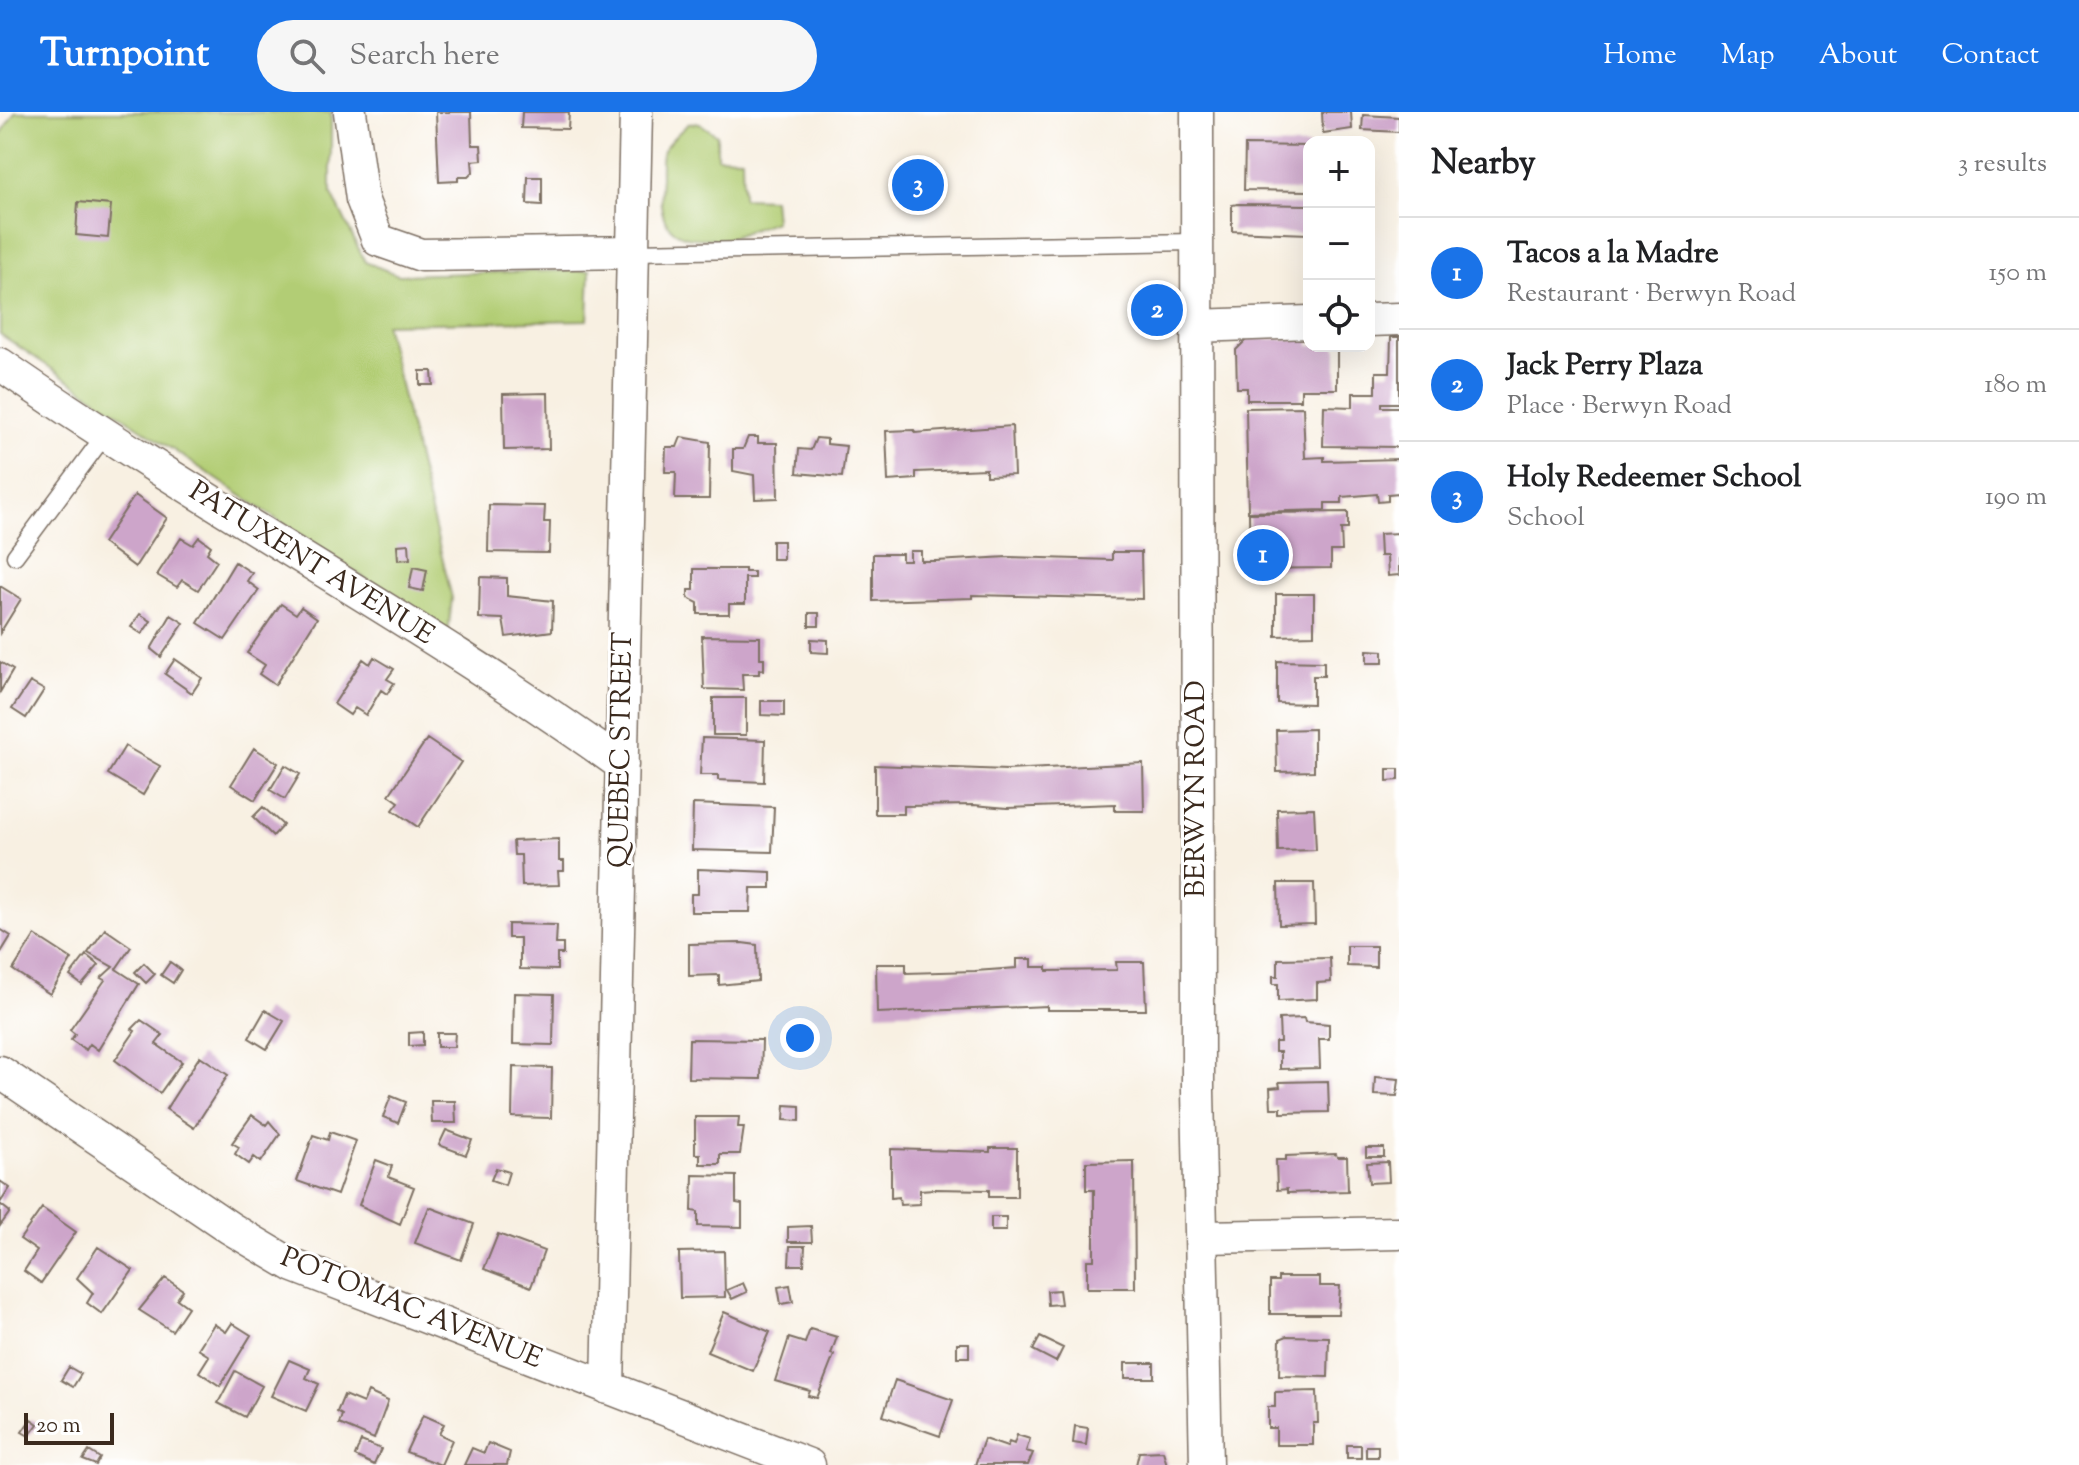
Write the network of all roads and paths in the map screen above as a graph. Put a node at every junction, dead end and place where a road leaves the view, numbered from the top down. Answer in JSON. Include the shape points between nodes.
{"nodes":[{"id":1,"x":350,"y":112,"type":"edge"},
{"id":2,"x":636,"y":112,"type":"edge"},
{"id":3,"x":1197,"y":112,"type":"edge"},
{"id":4,"x":1195,"y":242,"type":"junction"},
{"id":5,"x":633,"y":252,"type":"junction"},
{"id":6,"x":1399,"y":319,"type":"edge"},
{"id":7,"x":1375,"y":320,"type":"edge"},
{"id":8,"x":1303,"y":322,"type":"edge"},
{"id":9,"x":1196,"y":326,"type":"junction"},
{"id":10,"x":0,"y":364,"type":"edge"},
{"id":11,"x":104,"y":436,"type":"junction"},
{"id":12,"x":15,"y":556,"type":"dead end"},
{"id":13,"x":622,"y":765,"type":"junction"},
{"id":14,"x":0,"y":1072,"type":"edge"},
{"id":15,"x":1399,"y":1233,"type":"edge"},
{"id":16,"x":1204,"y":1237,"type":"junction"},
{"id":17,"x":608,"y":1388,"type":"junction"},
{"id":18,"x":809,"y":1465,"type":"edge"},
{"id":19,"x":1206,"y":1465,"type":"edge"}],
"edges":[{"from":1,"to":5,"type":"street","via":[[362,199],[378,240],[421,255]]},
{"from":2,"to":5,"type":"street","name":"QUEBEC STREET"},
{"from":3,"to":4,"type":"street","name":"BERWYN ROAD"},
{"from":4,"to":5,"type":"lane"},
{"from":4,"to":9,"type":"street","name":"BERWYN ROAD"},
{"from":5,"to":13,"type":"street","name":"QUEBEC STREET"},
{"from":6,"to":7,"type":"street"},
{"from":8,"to":9,"type":"street"},
{"from":9,"to":16,"type":"street","name":"BERWYN ROAD","via":[[1198,1091]]},
{"from":10,"to":11,"type":"street","name":"PATUXENT AVENUE"},
{"from":11,"to":12,"type":"lane"},
{"from":11,"to":13,"type":"street","name":"PATUXENT AVENUE","via":[[477,666]]},
{"from":13,"to":17,"type":"street","name":"QUEBEC STREET"},
{"from":14,"to":17,"type":"street","name":"POTOMAC AVENUE","via":[[294,1266]]},
{"from":15,"to":16,"type":"street"},
{"from":16,"to":19,"type":"street","name":"BERWYN ROAD"},
{"from":17,"to":18,"type":"street","name":"POTOMAC AVENUE"}]}
